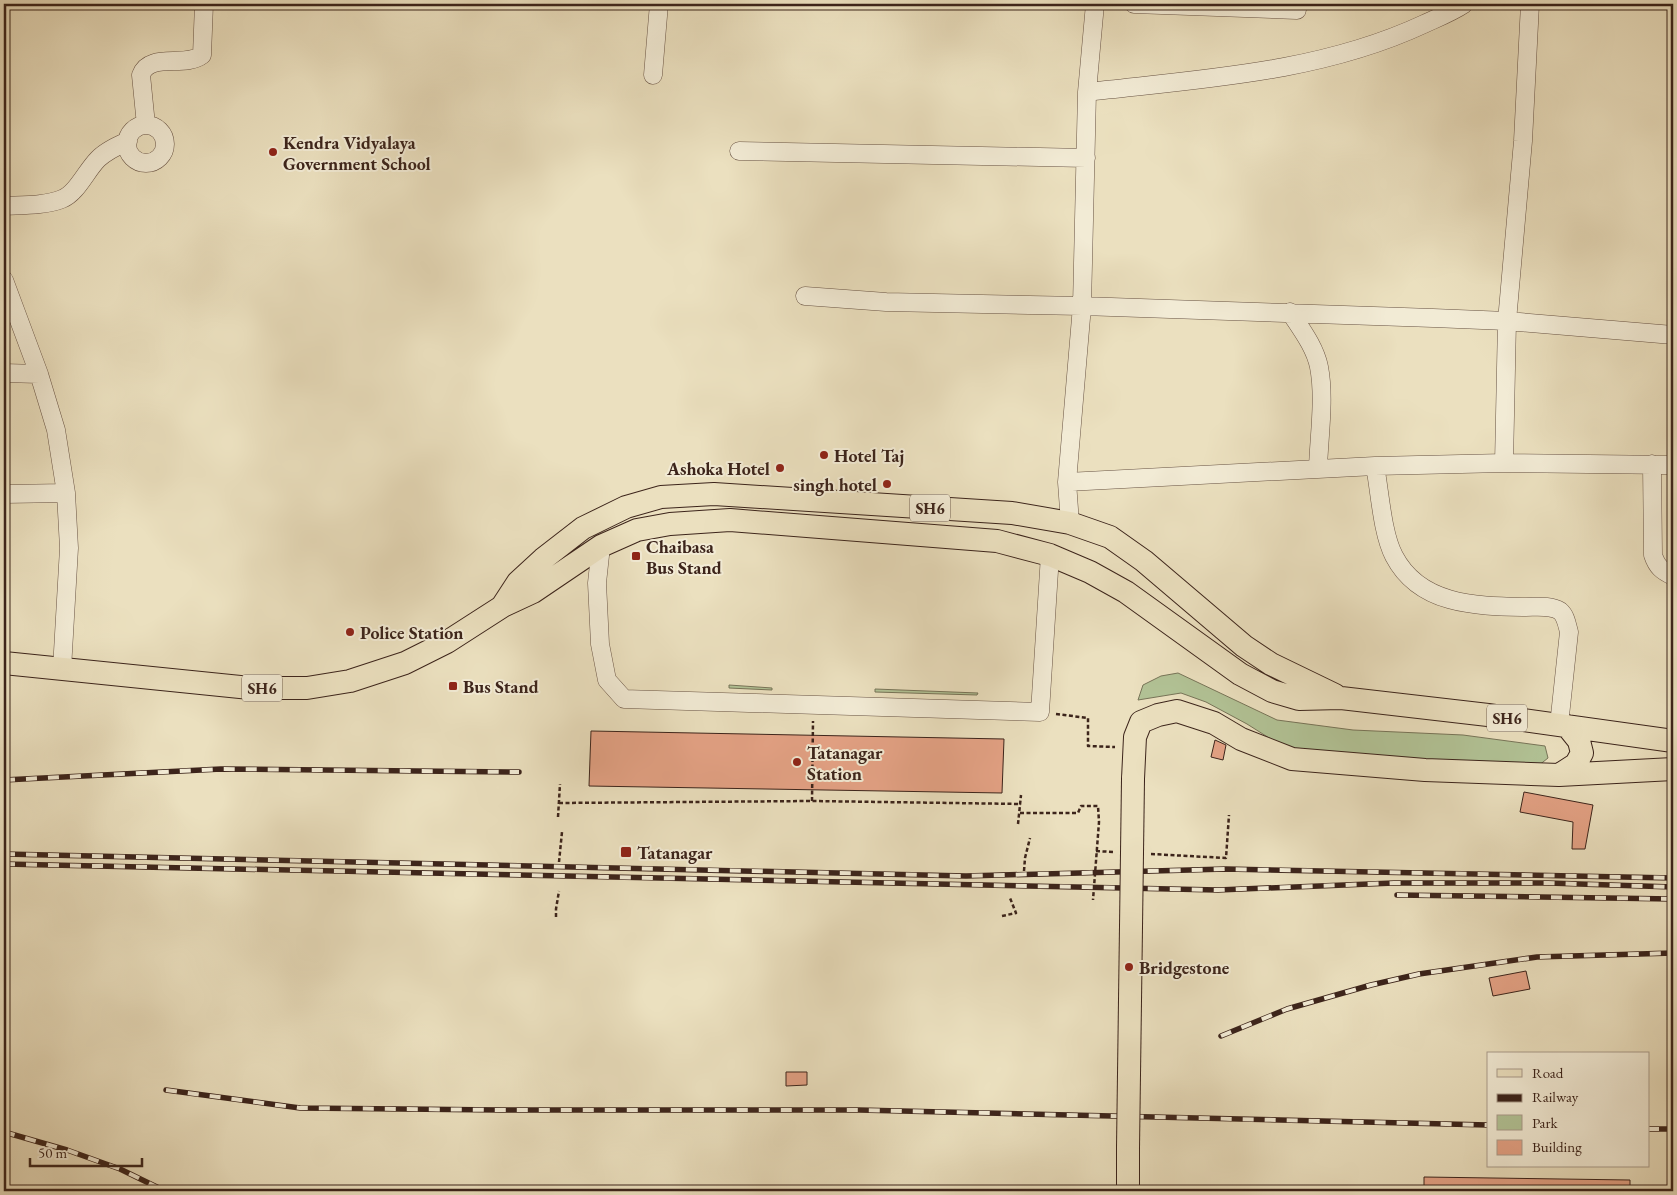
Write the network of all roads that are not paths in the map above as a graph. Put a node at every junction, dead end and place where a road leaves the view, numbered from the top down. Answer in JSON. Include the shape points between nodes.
{"nodes":[{"id":1,"x":204,"y":4,"type":"edge"},
{"id":2,"x":659,"y":4,"type":"edge"},
{"id":3,"x":1095,"y":4,"type":"edge"},
{"id":4,"x":1134,"y":4,"type":"edge"},
{"id":5,"x":1464,"y":4,"type":"edge"},
{"id":6,"x":1530,"y":4,"type":"edge"},
{"id":7,"x":1297,"y":10,"type":"dead end"},
{"id":8,"x":653,"y":75,"type":"dead end"},
{"id":9,"x":1087,"y":92,"type":"junction"},
{"id":10,"x":146,"y":125,"type":"junction"},
{"id":11,"x":128,"y":141,"type":"junction"},
{"id":12,"x":739,"y":151,"type":"dead end"},
{"id":13,"x":1086,"y":158,"type":"junction"},
{"id":14,"x":4,"y":206,"type":"edge"},
{"id":15,"x":4,"y":280,"type":"edge"},
{"id":16,"x":805,"y":296,"type":"dead end"},
{"id":17,"x":1082,"y":306,"type":"junction"},
{"id":18,"x":1290,"y":312,"type":"junction"},
{"id":19,"x":1507,"y":321,"type":"junction"},
{"id":20,"x":1673,"y":335,"type":"edge"},
{"id":21,"x":4,"y":373,"type":"edge"},
{"id":22,"x":39,"y":374,"type":"junction"},
{"id":23,"x":1504,"y":464,"type":"junction"},
{"id":24,"x":1652,"y":464,"type":"junction"},
{"id":25,"x":1673,"y":465,"type":"edge"},
{"id":26,"x":1375,"y":466,"type":"junction"},
{"id":27,"x":1318,"y":468,"type":"junction"},
{"id":28,"x":1068,"y":482,"type":"junction"},
{"id":29,"x":66,"y":493,"type":"junction"},
{"id":30,"x":4,"y":494,"type":"edge"},
{"id":31,"x":1070,"y":523,"type":"junction"},
{"id":32,"x":601,"y":546,"type":"junction"},
{"id":33,"x":1050,"y":555,"type":"junction"},
{"id":34,"x":1673,"y":576,"type":"edge"},
{"id":35,"x":503,"y":606,"type":"junction"},
{"id":36,"x":4,"y":662,"type":"edge"},
{"id":37,"x":62,"y":669,"type":"junction"},
{"id":38,"x":1341,"y":698,"type":"junction"},
{"id":39,"x":1563,"y":726,"type":"junction"},
{"id":40,"x":1673,"y":741,"type":"edge"},
{"id":41,"x":1673,"y":769,"type":"edge"},
{"id":42,"x":1558,"y":775,"type":"junction"},
{"id":43,"x":1128,"y":1191,"type":"edge"}],
"edges":[{"from":1,"to":10,"type":"street","via":[[202,55],[190,61],[153,63],[143,69]]},
{"from":2,"to":8,"type":"street"},
{"from":3,"to":9,"type":"street"},
{"from":4,"to":7,"type":"street"},
{"from":5,"to":9,"type":"street","via":[[1394,38],[1322,60],[1229,76]]},
{"from":6,"to":19,"type":"street","via":[[1523,141]]},
{"from":9,"to":13,"type":"street"},
{"from":10,"to":11,"type":"street","via":[[134,130]]},
{"from":10,"to":11,"type":"street","via":[[162,134],[165,147],[159,158],[140,162],[130,154]]},
{"from":11,"to":14,"type":"street","via":[[99,158],[63,199]]},
{"from":12,"to":13,"type":"street"},
{"from":13,"to":17,"type":"street"},
{"from":15,"to":22,"type":"street"},
{"from":16,"to":17,"type":"street","via":[[886,302]]},
{"from":17,"to":18,"type":"street"},
{"from":17,"to":28,"type":"street"},
{"from":18,"to":19,"type":"street"},
{"from":18,"to":27,"type":"street","via":[[1313,349],[1319,367]]},
{"from":19,"to":20,"type":"street"},
{"from":19,"to":23,"type":"street"},
{"from":21,"to":22,"type":"street"},
{"from":22,"to":29,"type":"street","via":[[56,430]]},
{"from":23,"to":24,"type":"street"},
{"from":23,"to":26,"type":"street"},
{"from":24,"to":25,"type":"street"},
{"from":24,"to":34,"type":"street","via":[[1653,555],[1662,572]]},
{"from":26,"to":27,"type":"street"},
{"from":26,"to":39,"type":"street","via":[[1394,556],[1408,575],[1428,592],[1454,601],[1490,606],[1549,608],[1559,611],[1566,620]]},
{"from":27,"to":28,"type":"street"},
{"from":28,"to":31,"type":"street"},
{"from":29,"to":30,"type":"street"},
{"from":29,"to":37,"type":"street","via":[[69,548]]},
{"from":31,"to":35,"type":"main road","number":"SH6","via":[[1002,512],[714,494],[661,497],[626,507],[583,528],[518,582]]},
{"from":31,"to":38,"type":"main road","number":"SH6","via":[[1110,538],[1144,561],[1244,646],[1271,664]]},
{"from":32,"to":33,"type":"main road","number":"SH6","via":[[636,530],[730,520],[997,541]]},
{"from":32,"to":33,"type":"street","via":[[597,583],[600,644],[607,680],[624,699],[1040,712]]},
{"from":32,"to":35,"type":"main road","number":"SH6","via":[[533,592]]},
{"from":33,"to":38,"type":"main road","number":"SH6","via":[[1126,592],[1240,674],[1272,692],[1299,699]]},
{"from":35,"to":37,"type":"main road","number":"SH6","via":[[447,642],[405,662],[350,680],[307,688],[250,688]]},
{"from":36,"to":37,"type":"main road","number":"SH6"},
{"from":38,"to":39,"type":"main road","number":"SH6"},
{"from":39,"to":40,"type":"main road","number":"SH6"},
{"from":39,"to":42,"type":"main road","via":[[1579,741],[1582,754],[1576,764]]},
{"from":41,"to":42,"type":"main road"},
{"from":42,"to":43,"type":"main road","bridge":true,"via":[[1425,770],[1292,759],[1241,739],[1214,723],[1177,711],[1141,722],[1135,737],[1133,779]]}]}
